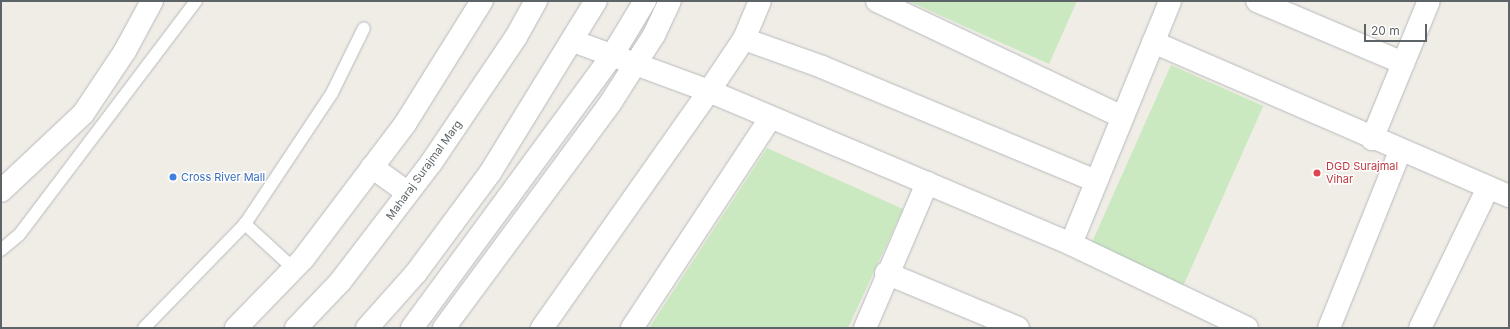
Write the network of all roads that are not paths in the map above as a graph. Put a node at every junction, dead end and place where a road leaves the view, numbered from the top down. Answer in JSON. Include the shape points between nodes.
{"nodes":[{"id":1,"x":152,"y":1,"type":"edge"},
{"id":2,"x":196,"y":1,"type":"edge"},
{"id":3,"x":482,"y":1,"type":"edge"},
{"id":4,"x":536,"y":1,"type":"edge"},
{"id":5,"x":596,"y":1,"type":"edge"},
{"id":6,"x":645,"y":1,"type":"edge"},
{"id":7,"x":670,"y":1,"type":"edge"},
{"id":8,"x":760,"y":1,"type":"edge"},
{"id":9,"x":877,"y":1,"type":"edge"},
{"id":10,"x":1170,"y":1,"type":"edge"},
{"id":11,"x":1257,"y":1,"type":"edge"},
{"id":12,"x":1429,"y":1,"type":"edge"},
{"id":13,"x":364,"y":28,"type":"dead end"},
{"id":14,"x":744,"y":39,"type":"junction"},
{"id":15,"x":573,"y":41,"type":"junction"},
{"id":16,"x":1153,"y":42,"type":"junction"},
{"id":17,"x":613,"y":54,"type":"junction"},
{"id":18,"x":636,"y":62,"type":"junction"},
{"id":19,"x":1403,"y":63,"type":"junction"},
{"id":20,"x":709,"y":91,"type":"junction"},
{"id":21,"x":770,"y":118,"type":"junction"},
{"id":22,"x":1122,"y":118,"type":"junction"},
{"id":23,"x":1372,"y":139,"type":"junction"},
{"id":24,"x":1400,"y":151,"type":"junction"},
{"id":25,"x":372,"y":167,"type":"junction"},
{"id":26,"x":1096,"y":181,"type":"junction"},
{"id":27,"x":927,"y":183,"type":"junction"},
{"id":28,"x":1488,"y":188,"type":"junction"},
{"id":29,"x":1,"y":191,"type":"edge"},
{"id":30,"x":408,"y":193,"type":"junction"},
{"id":31,"x":1509,"y":196,"type":"edge"},
{"id":32,"x":245,"y":224,"type":"junction"},
{"id":33,"x":1071,"y":244,"type":"junction"},
{"id":34,"x":1,"y":250,"type":"edge"},
{"id":35,"x":294,"y":269,"type":"junction"},
{"id":36,"x":886,"y":273,"type":"junction"},
{"id":37,"x":449,"y":326,"type":"edge"},
{"id":38,"x":144,"y":328,"type":"edge"},
{"id":39,"x":236,"y":328,"type":"edge"},
{"id":40,"x":296,"y":328,"type":"edge"},
{"id":41,"x":367,"y":328,"type":"edge"},
{"id":42,"x":412,"y":328,"type":"edge"},
{"id":43,"x":542,"y":328,"type":"edge"},
{"id":44,"x":632,"y":328,"type":"edge"},
{"id":45,"x":865,"y":328,"type":"edge"},
{"id":46,"x":1018,"y":328,"type":"edge"},
{"id":47,"x":1247,"y":328,"type":"edge"},
{"id":48,"x":1329,"y":328,"type":"edge"},
{"id":49,"x":1420,"y":328,"type":"edge"}],
"edges":[{"from":1,"to":29,"type":"street","via":[[125,51],[83,114]]},
{"from":2,"to":34,"type":"lane","via":[[19,235]]},
{"from":3,"to":25,"type":"street","via":[[405,124]]},
{"from":4,"to":30,"type":"street","name":"Maharaj Surajmal Marg","via":[[516,37]]},
{"from":5,"to":15,"type":"street"},
{"from":6,"to":17,"type":"street"},
{"from":7,"to":18,"type":"street"},
{"from":8,"to":14,"type":"street"},
{"from":9,"to":22,"type":"street"},
{"from":10,"to":16,"type":"street"},
{"from":11,"to":19,"type":"street"},
{"from":12,"to":19,"type":"street"},
{"from":13,"to":32,"type":"lane","via":[[332,93]]},
{"from":14,"to":20,"type":"street"},
{"from":14,"to":26,"type":"street","via":[[822,67]]},
{"from":15,"to":17,"type":"street"},
{"from":15,"to":41,"type":"street","via":[[490,172],[416,273]]},
{"from":16,"to":22,"type":"street"},
{"from":16,"to":23,"type":"street"},
{"from":17,"to":18,"type":"street"},
{"from":17,"to":42,"type":"street"},
{"from":18,"to":20,"type":"street"},
{"from":18,"to":37,"type":"street","via":[[611,102]]},
{"from":19,"to":23,"type":"street"},
{"from":20,"to":21,"type":"street"},
{"from":20,"to":43,"type":"street"},
{"from":21,"to":27,"type":"street"},
{"from":21,"to":44,"type":"street"},
{"from":22,"to":26,"type":"street"},
{"from":23,"to":24,"type":"street"},
{"from":24,"to":28,"type":"street"},
{"from":24,"to":48,"type":"street"},
{"from":25,"to":30,"type":"street"},
{"from":25,"to":35,"type":"street"},
{"from":26,"to":33,"type":"street"},
{"from":27,"to":33,"type":"street"},
{"from":27,"to":36,"type":"street"},
{"from":28,"to":31,"type":"street"},
{"from":28,"to":49,"type":"street"},
{"from":30,"to":40,"type":"street","name":"Maharaj Surajmal Marg","via":[[340,282]]},
{"from":32,"to":35,"type":"lane"},
{"from":32,"to":38,"type":"lane"},
{"from":33,"to":47,"type":"street"},
{"from":35,"to":39,"type":"street"},
{"from":36,"to":45,"type":"street"},
{"from":36,"to":46,"type":"street"}]}
